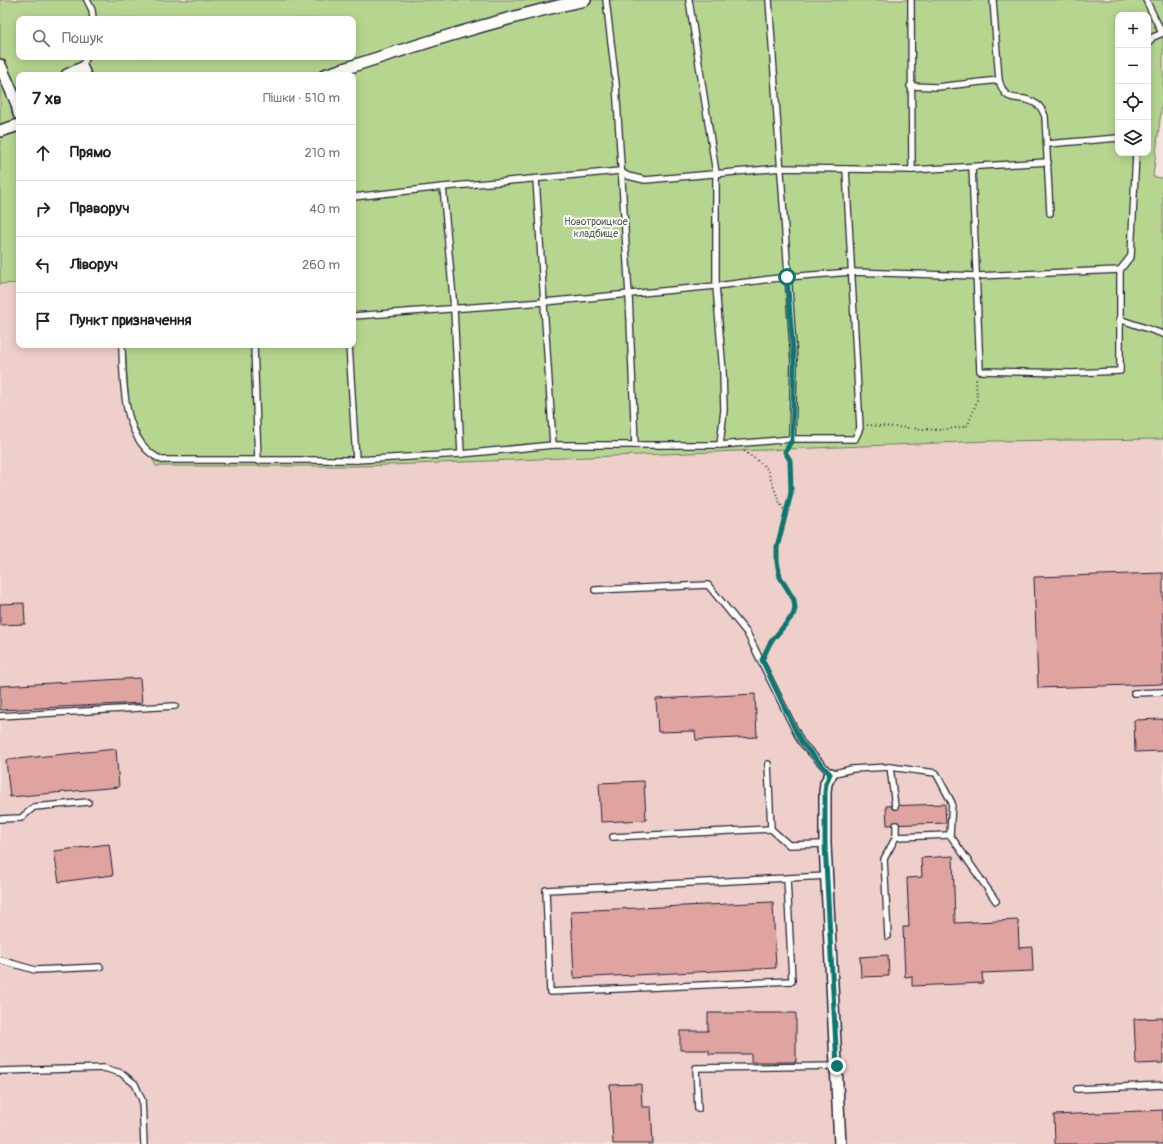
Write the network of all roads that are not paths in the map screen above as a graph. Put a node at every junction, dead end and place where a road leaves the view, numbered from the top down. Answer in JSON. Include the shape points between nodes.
{"nodes":[{"id":1,"x":87,"y":0,"type":"edge"},
{"id":2,"x":585,"y":0,"type":"edge"},
{"id":3,"x":606,"y":0,"type":"edge"},
{"id":4,"x":689,"y":0,"type":"edge"},
{"id":5,"x":769,"y":0,"type":"edge"},
{"id":6,"x":911,"y":0,"type":"edge"},
{"id":7,"x":993,"y":0,"type":"edge"},
{"id":8,"x":1146,"y":0,"type":"edge"},
{"id":9,"x":93,"y":16,"type":"edge"},
{"id":10,"x":1163,"y":33,"type":"edge"},
{"id":11,"x":1151,"y":39,"type":"edge"},
{"id":12,"x":85,"y":60,"type":"edge"},
{"id":13,"x":0,"y":65,"type":"edge"},
{"id":14,"x":83,"y":71,"type":"edge"},
{"id":15,"x":334,"y":72,"type":"edge"},
{"id":16,"x":999,"y":80,"type":"junction"},
{"id":17,"x":910,"y":86,"type":"junction"},
{"id":18,"x":16,"y":102,"type":"edge"},
{"id":19,"x":16,"y":127,"type":"edge"},
{"id":20,"x":0,"y":131,"type":"edge"},
{"id":21,"x":1115,"y":138,"type":"edge"},
{"id":22,"x":1047,"y":144,"type":"junction"},
{"id":23,"x":1136,"y":156,"type":"edge"},
{"id":24,"x":1048,"y":162,"type":"junction"},
{"id":25,"x":972,"y":167,"type":"junction"},
{"id":26,"x":781,"y":168,"type":"junction"},
{"id":27,"x":846,"y":169,"type":"junction"},
{"id":28,"x":912,"y":170,"type":"junction"},
{"id":29,"x":620,"y":171,"type":"junction"},
{"id":30,"x":716,"y":173,"type":"junction"},
{"id":31,"x":536,"y":180,"type":"junction"},
{"id":32,"x":443,"y":187,"type":"junction"},
{"id":33,"x":356,"y":197,"type":"edge"},
{"id":34,"x":1050,"y":213,"type":"dead end"},
{"id":35,"x":1120,"y":270,"type":"junction"},
{"id":36,"x":851,"y":272,"type":"junction"},
{"id":37,"x":977,"y":276,"type":"junction"},
{"id":38,"x":787,"y":277,"type":"junction"},
{"id":39,"x":716,"y":286,"type":"junction"},
{"id":40,"x":629,"y":295,"type":"junction"},
{"id":41,"x":544,"y":302,"type":"junction"},
{"id":42,"x":454,"y":309,"type":"junction"},
{"id":43,"x":356,"y":316,"type":"edge"},
{"id":44,"x":1120,"y":319,"type":"junction"},
{"id":45,"x":1163,"y":334,"type":"edge"},
{"id":46,"x":122,"y":348,"type":"edge"},
{"id":47,"x":254,"y":348,"type":"edge"},
{"id":48,"x":349,"y":348,"type":"edge"},
{"id":49,"x":792,"y":440,"type":"junction"},
{"id":50,"x":553,"y":445,"type":"junction"},
{"id":51,"x":635,"y":445,"type":"junction"},
{"id":52,"x":720,"y":445,"type":"junction"},
{"id":53,"x":461,"y":454,"type":"junction"},
{"id":54,"x":356,"y":460,"type":"junction"},
{"id":55,"x":258,"y":461,"type":"junction"},
{"id":56,"x":595,"y":590,"type":"dead end"},
{"id":57,"x":1163,"y":692,"type":"edge"},
{"id":58,"x":1134,"y":693,"type":"dead end"},
{"id":59,"x":175,"y":706,"type":"dead end"},
{"id":60,"x":0,"y":716,"type":"edge"},
{"id":61,"x":768,"y":764,"type":"dead end"},
{"id":62,"x":890,"y":767,"type":"junction"},
{"id":63,"x":830,"y":774,"type":"junction"},
{"id":64,"x":88,"y":802,"type":"dead end"},
{"id":65,"x":895,"y":806,"type":"dead end"},
{"id":66,"x":0,"y":819,"type":"edge"},
{"id":67,"x":896,"y":824,"type":"dead end"},
{"id":68,"x":771,"y":829,"type":"junction"},
{"id":69,"x":950,"y":835,"type":"junction"},
{"id":70,"x":613,"y":837,"type":"dead end"},
{"id":71,"x":896,"y":837,"type":"junction"},
{"id":72,"x":825,"y":844,"type":"junction"},
{"id":73,"x":827,"y":876,"type":"junction"},
{"id":74,"x":787,"y":878,"type":"junction"},
{"id":75,"x":996,"y":901,"type":"dead end"},
{"id":76,"x":888,"y":936,"type":"dead end"},
{"id":77,"x":0,"y":960,"type":"edge"},
{"id":78,"x":100,"y":967,"type":"dead end"},
{"id":79,"x":837,"y":1066,"type":"junction"},
{"id":80,"x":0,"y":1071,"type":"edge"},
{"id":81,"x":1163,"y":1085,"type":"edge"},
{"id":82,"x":1077,"y":1088,"type":"dead end"},
{"id":83,"x":698,"y":1109,"type":"dead end"},
{"id":84,"x":144,"y":1144,"type":"edge"},
{"id":85,"x":840,"y":1144,"type":"edge"}],
"edges":[{"from":1,"to":9,"type":"lane"},
{"from":2,"to":15,"type":"street","via":[[441,38]]},
{"from":3,"to":29,"type":"lane","via":[[616,84]]},
{"from":4,"to":30,"type":"lane"},
{"from":5,"to":26,"type":"lane"},
{"from":6,"to":17,"type":"lane"},
{"from":7,"to":16,"type":"lane"},
{"from":8,"to":10,"type":"lane"},
{"from":10,"to":11,"type":"lane"},
{"from":12,"to":14,"type":"lane"},
{"from":13,"to":18,"type":"street"},
{"from":16,"to":17,"type":"lane","via":[[937,87]]},
{"from":16,"to":22,"type":"lane","via":[[1002,92],[1009,98],[1038,105],[1044,116]]},
{"from":17,"to":28,"type":"lane"},
{"from":19,"to":20,"type":"street"},
{"from":21,"to":22,"type":"lane"},
{"from":22,"to":24,"type":"lane"},
{"from":23,"to":35,"type":"lane","via":[[1131,256]]},
{"from":24,"to":25,"type":"lane"},
{"from":24,"to":34,"type":"lane"},
{"from":25,"to":28,"type":"lane"},
{"from":25,"to":37,"type":"lane"},
{"from":26,"to":27,"type":"lane"},
{"from":26,"to":30,"type":"lane"},
{"from":26,"to":38,"type":"lane"},
{"from":27,"to":28,"type":"lane"},
{"from":27,"to":36,"type":"lane"},
{"from":29,"to":30,"type":"lane","via":[[645,180]]},
{"from":29,"to":31,"type":"lane"},
{"from":29,"to":40,"type":"lane"},
{"from":30,"to":39,"type":"lane"},
{"from":31,"to":32,"type":"lane"},
{"from":31,"to":41,"type":"lane"},
{"from":32,"to":33,"type":"lane"},
{"from":32,"to":42,"type":"lane"},
{"from":35,"to":37,"type":"lane"},
{"from":35,"to":44,"type":"lane"},
{"from":36,"to":37,"type":"lane"},
{"from":36,"to":38,"type":"lane"},
{"from":36,"to":49,"type":"lane","via":[[859,425],[855,439]]},
{"from":37,"to":44,"type":"lane","via":[[980,371],[1072,373],[1120,370]]},
{"from":38,"to":39,"type":"lane"},
{"from":38,"to":49,"type":"lane","via":[[794,362]]},
{"from":39,"to":40,"type":"lane"},
{"from":39,"to":52,"type":"lane","via":[[724,410]]},
{"from":40,"to":41,"type":"lane"},
{"from":40,"to":51,"type":"lane"},
{"from":41,"to":42,"type":"lane"},
{"from":41,"to":50,"type":"lane"},
{"from":42,"to":43,"type":"lane"},
{"from":42,"to":53,"type":"lane"},
{"from":44,"to":45,"type":"lane"},
{"from":46,"to":55,"type":"lane","via":[[123,379],[129,418],[142,446],[152,456],[162,460]]},
{"from":47,"to":55,"type":"lane"},
{"from":48,"to":54,"type":"lane"},
{"from":49,"to":52,"type":"lane"},
{"from":50,"to":51,"type":"lane"},
{"from":50,"to":53,"type":"lane"},
{"from":51,"to":52,"type":"lane"},
{"from":53,"to":54,"type":"lane"},
{"from":54,"to":55,"type":"lane"},
{"from":56,"to":63,"type":"lane","via":[[708,585],[747,633],[801,742]]},
{"from":57,"to":58,"type":"lane"},
{"from":59,"to":60,"type":"lane"},
{"from":61,"to":68,"type":"lane"},
{"from":62,"to":63,"type":"lane","via":[[852,769]]},
{"from":62,"to":65,"type":"lane"},
{"from":62,"to":69,"type":"lane","via":[[936,773],[952,803]]},
{"from":63,"to":72,"type":"street","via":[[825,792]]},
{"from":64,"to":66,"type":"lane","via":[[34,807],[21,818]]},
{"from":67,"to":71,"type":"lane"},
{"from":68,"to":70,"type":"lane"},
{"from":68,"to":72,"type":"lane","via":[[789,845]]},
{"from":69,"to":71,"type":"lane"},
{"from":69,"to":75,"type":"lane"},
{"from":71,"to":76,"type":"lane","via":[[884,859]]},
{"from":72,"to":73,"type":"street"},
{"from":73,"to":74,"type":"lane"},
{"from":73,"to":79,"type":"street"},
{"from":74,"to":74,"type":"lane","via":[[546,890],[550,992],[792,981]]},
{"from":77,"to":78,"type":"lane","via":[[35,970]]},
{"from":79,"to":83,"type":"lane","via":[[696,1068]]},
{"from":79,"to":85,"type":"street"},
{"from":80,"to":84,"type":"lane","via":[[104,1068],[121,1072],[135,1084],[142,1100]]},
{"from":81,"to":82,"type":"lane"}]}
